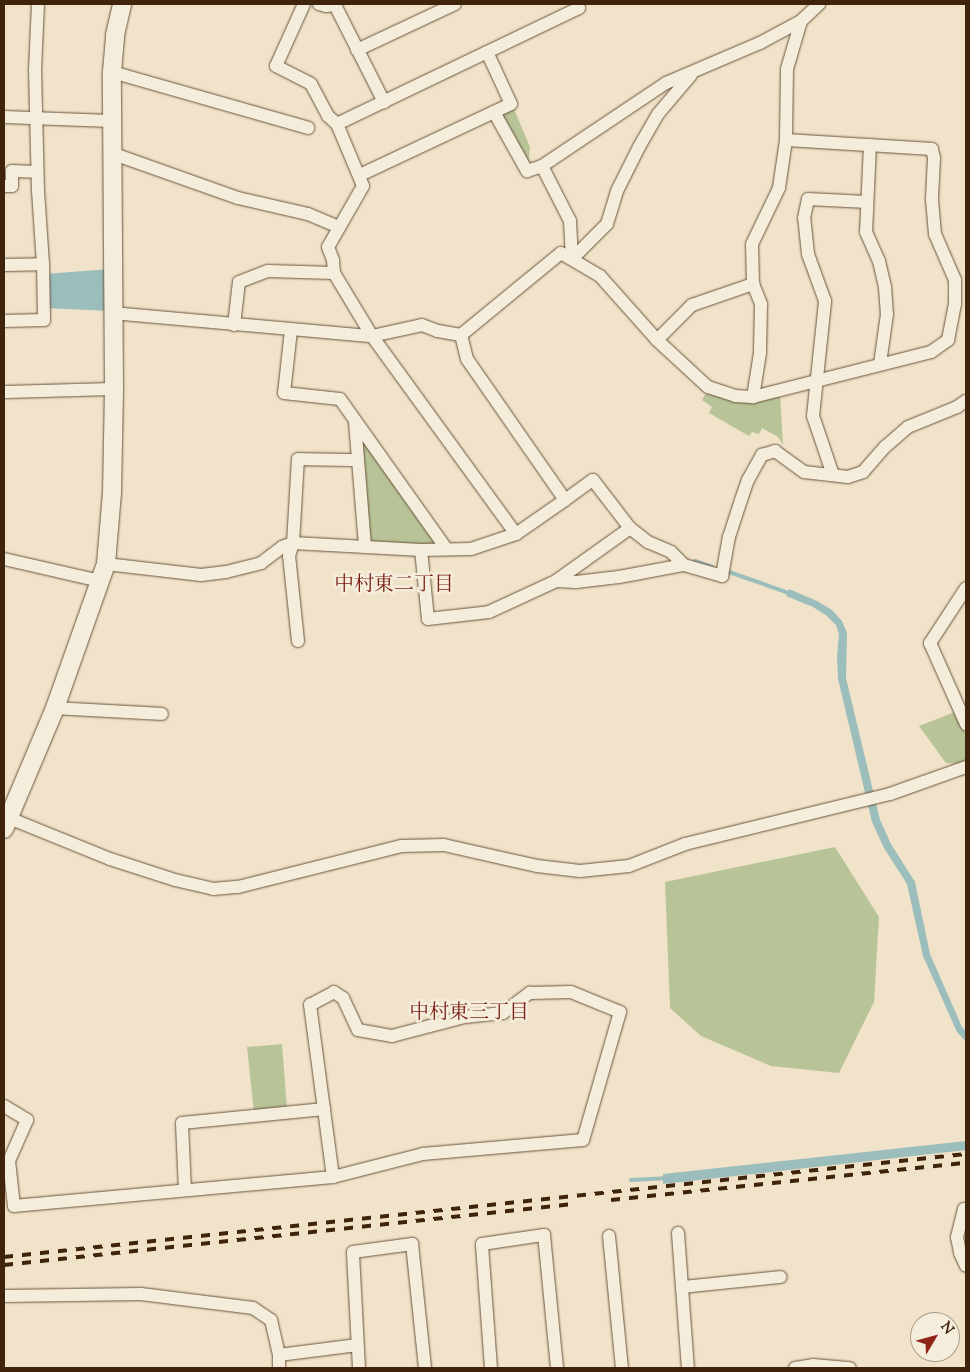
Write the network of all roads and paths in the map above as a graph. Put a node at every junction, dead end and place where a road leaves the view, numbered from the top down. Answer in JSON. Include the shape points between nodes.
{"nodes":[{"id":1,"x":38,"y":4,"type":"edge"},
{"id":2,"x":122,"y":4,"type":"edge"},
{"id":3,"x":304,"y":4,"type":"edge"},
{"id":4,"x":319,"y":4,"type":"edge"},
{"id":5,"x":454,"y":4,"type":"edge"},
{"id":6,"x":577,"y":4,"type":"edge"},
{"id":7,"x":819,"y":4,"type":"edge"},
{"id":8,"x":801,"y":21,"type":"junction"},
{"id":9,"x":358,"y":50,"type":"junction"},
{"id":10,"x":488,"y":52,"type":"junction"},
{"id":11,"x":694,"y":71,"type":"junction"},
{"id":12,"x":112,"y":72,"type":"junction"},
{"id":13,"x":384,"y":102,"type":"junction"},
{"id":14,"x":494,"y":112,"type":"junction"},
{"id":15,"x":4,"y":117,"type":"edge"},
{"id":16,"x":37,"y":118,"type":"junction"},
{"id":17,"x":111,"y":121,"type":"junction"},
{"id":18,"x":337,"y":124,"type":"junction"},
{"id":19,"x":308,"y":128,"type":"dead end"},
{"id":20,"x":786,"y":140,"type":"junction"},
{"id":21,"x":870,"y":145,"type":"junction"},
{"id":22,"x":111,"y":153,"type":"junction"},
{"id":23,"x":542,"y":166,"type":"junction"},
{"id":24,"x":37,"y":172,"type":"junction"},
{"id":25,"x":360,"y":175,"type":"junction"},
{"id":26,"x":4,"y":186,"type":"edge"},
{"id":27,"x":867,"y":202,"type":"junction"},
{"id":28,"x":339,"y":227,"type":"junction"},
{"id":29,"x":572,"y":259,"type":"junction"},
{"id":30,"x":42,"y":264,"type":"junction"},
{"id":31,"x":4,"y":265,"type":"edge"},
{"id":32,"x":334,"y":273,"type":"junction"},
{"id":33,"x":753,"y":284,"type":"junction"},
{"id":34,"x":112,"y":313,"type":"junction"},
{"id":35,"x":4,"y":321,"type":"edge"},
{"id":36,"x":234,"y":325,"type":"junction"},
{"id":37,"x":291,"y":330,"type":"junction"},
{"id":38,"x":461,"y":335,"type":"junction"},
{"id":39,"x":372,"y":336,"type":"junction"},
{"id":40,"x":657,"y":340,"type":"junction"},
{"id":41,"x":880,"y":364,"type":"junction"},
{"id":42,"x":815,"y":381,"type":"junction"},
{"id":43,"x":114,"y":388,"type":"junction"},
{"id":44,"x":4,"y":392,"type":"edge"},
{"id":45,"x":753,"y":397,"type":"junction"},
{"id":46,"x":966,"y":401,"type":"edge"},
{"id":47,"x":355,"y":420,"type":"junction"},
{"id":48,"x":358,"y":460,"type":"junction"},
{"id":49,"x":833,"y":475,"type":"junction"},
{"id":50,"x":566,"y":500,"type":"junction"},
{"id":51,"x":630,"y":528,"type":"junction"},
{"id":52,"x":516,"y":534,"type":"junction"},
{"id":53,"x":293,"y":543,"type":"junction"},
{"id":54,"x":365,"y":547,"type":"junction"},
{"id":55,"x":446,"y":548,"type":"junction"},
{"id":56,"x":421,"y":550,"type":"junction"},
{"id":57,"x":4,"y":559,"type":"edge"},
{"id":58,"x":106,"y":564,"type":"junction"},
{"id":59,"x":684,"y":566,"type":"junction"},
{"id":60,"x":100,"y":581,"type":"junction"},
{"id":61,"x":556,"y":581,"type":"junction"},
{"id":62,"x":966,"y":588,"type":"edge"},
{"id":63,"x":298,"y":641,"type":"dead end"},
{"id":64,"x":56,"y":708,"type":"junction"},
{"id":65,"x":162,"y":714,"type":"dead end"},
{"id":66,"x":966,"y":724,"type":"edge"},
{"id":67,"x":966,"y":767,"type":"edge"},
{"id":68,"x":7,"y":824,"type":"edge"},
{"id":69,"x":4,"y":1106,"type":"edge"},
{"id":70,"x":324,"y":1109,"type":"junction"},
{"id":71,"x":333,"y":1177,"type":"junction"},
{"id":72,"x":185,"y":1190,"type":"junction"},
{"id":73,"x":9,"y":1207,"type":"edge"},
{"id":74,"x":966,"y":1210,"type":"edge"},
{"id":75,"x":678,"y":1233,"type":"dead end"},
{"id":76,"x":609,"y":1236,"type":"dead end"},
{"id":77,"x":966,"y":1266,"type":"edge"},
{"id":78,"x":780,"y":1277,"type":"dead end"},
{"id":79,"x":682,"y":1287,"type":"junction"},
{"id":80,"x":4,"y":1296,"type":"edge"},
{"id":81,"x":357,"y":1345,"type":"junction"},
{"id":82,"x":279,"y":1355,"type":"junction"},
{"id":83,"x":279,"y":1368,"type":"edge"},
{"id":84,"x":359,"y":1368,"type":"edge"},
{"id":85,"x":425,"y":1368,"type":"edge"},
{"id":86,"x":491,"y":1368,"type":"edge"},
{"id":87,"x":557,"y":1368,"type":"edge"},
{"id":88,"x":622,"y":1368,"type":"edge"},
{"id":89,"x":688,"y":1368,"type":"edge"},
{"id":90,"x":795,"y":1368,"type":"edge"},
{"id":91,"x":850,"y":1368,"type":"edge"}],
"edges":[{"from":1,"to":16,"type":"street"},
{"from":2,"to":12,"type":"street"},
{"from":3,"to":18,"type":"street","via":[[276,66],[311,84],[328,116]]},
{"from":4,"to":9,"type":"street","via":[[334,5]]},
{"from":5,"to":9,"type":"street"},
{"from":6,"to":10,"type":"street","via":[[579,8]]},
{"from":7,"to":8,"type":"street"},
{"from":8,"to":11,"type":"street","via":[[760,43]]},
{"from":8,"to":20,"type":"street","via":[[787,69]]},
{"from":9,"to":13,"type":"street"},
{"from":10,"to":13,"type":"street"},
{"from":10,"to":14,"type":"street","via":[[511,104]]},
{"from":11,"to":23,"type":"street","via":[[666,83]]},
{"from":11,"to":29,"type":"street","via":[[658,114],[639,147],[617,191],[607,224]]},
{"from":12,"to":17,"type":"street"},
{"from":12,"to":19,"type":"street"},
{"from":13,"to":18,"type":"street"},
{"from":14,"to":23,"type":"street","via":[[527,171]]},
{"from":14,"to":25,"type":"street"},
{"from":15,"to":16,"type":"street"},
{"from":16,"to":17,"type":"street"},
{"from":16,"to":24,"type":"street"},
{"from":17,"to":22,"type":"street"},
{"from":18,"to":25,"type":"street"},
{"from":20,"to":21,"type":"street"},
{"from":20,"to":33,"type":"street","via":[[779,188],[752,244]]},
{"from":21,"to":27,"type":"street"},
{"from":21,"to":41,"type":"street","via":[[932,149],[935,234],[955,280],[955,304],[948,340],[931,352]]},
{"from":22,"to":28,"type":"street","via":[[238,198],[308,214]]},
{"from":22,"to":34,"type":"street"},
{"from":23,"to":29,"type":"street","via":[[570,221]]},
{"from":24,"to":26,"type":"street","via":[[12,171],[12,186]]},
{"from":24,"to":30,"type":"street"},
{"from":25,"to":28,"type":"street","via":[[363,186]]},
{"from":27,"to":41,"type":"street","via":[[866,232],[879,261],[885,287],[887,314]]},
{"from":27,"to":42,"type":"street","via":[[808,199],[804,218],[808,254],[825,301]]},
{"from":28,"to":32,"type":"street","via":[[328,247]]},
{"from":29,"to":38,"type":"street","via":[[561,253]]},
{"from":29,"to":40,"type":"street","via":[[600,276]]},
{"from":30,"to":31,"type":"street"},
{"from":30,"to":35,"type":"street","via":[[44,320]]},
{"from":32,"to":36,"type":"street","via":[[268,272],[240,282]]},
{"from":32,"to":39,"type":"street"},
{"from":33,"to":40,"type":"street","via":[[692,305]]},
{"from":33,"to":45,"type":"street","via":[[762,304],[760,353]]},
{"from":34,"to":36,"type":"street"},
{"from":34,"to":43,"type":"street"},
{"from":36,"to":37,"type":"street"},
{"from":37,"to":39,"type":"street"},
{"from":37,"to":47,"type":"street","via":[[284,393],[340,399]]},
{"from":38,"to":39,"type":"street","via":[[422,325]]},
{"from":38,"to":50,"type":"street","via":[[467,359]]},
{"from":39,"to":52,"type":"street"},
{"from":40,"to":45,"type":"street","via":[[708,387],[735,396]]},
{"from":41,"to":42,"type":"street"},
{"from":42,"to":45,"type":"street"},
{"from":42,"to":49,"type":"street","via":[[813,416]]},
{"from":43,"to":44,"type":"street"},
{"from":43,"to":58,"type":"street","via":[[112,493]]},
{"from":46,"to":49,"type":"street","via":[[908,427],[863,472],[848,477]]},
{"from":47,"to":48,"type":"street"},
{"from":47,"to":55,"type":"street"},
{"from":48,"to":53,"type":"street","via":[[298,459]]},
{"from":48,"to":54,"type":"street"},
{"from":49,"to":59,"type":"street","via":[[804,472],[775,451],[762,455],[741,500],[729,537],[722,576]]},
{"from":50,"to":51,"type":"street","via":[[593,480]]},
{"from":50,"to":52,"type":"street"},
{"from":51,"to":59,"type":"street","via":[[648,542],[671,552]]},
{"from":51,"to":61,"type":"street"},
{"from":52,"to":55,"type":"street","via":[[471,549]]},
{"from":53,"to":54,"type":"street"},
{"from":53,"to":58,"type":"street","via":[[261,563],[202,575]]},
{"from":53,"to":63,"type":"street","via":[[289,556]]},
{"from":54,"to":56,"type":"street"},
{"from":55,"to":56,"type":"street"},
{"from":56,"to":61,"type":"street","via":[[428,619],[489,612]]},
{"from":57,"to":60,"type":"street"},
{"from":58,"to":60,"type":"street"},
{"from":59,"to":61,"type":"street","via":[[602,579]]},
{"from":60,"to":64,"type":"street"},
{"from":62,"to":66,"type":"street","via":[[930,643]]},
{"from":64,"to":65,"type":"street"},
{"from":64,"to":68,"type":"street","via":[[24,777]]},
{"from":67,"to":68,"type":"street","via":[[890,794],[686,844],[629,866],[580,871],[537,866],[444,845],[401,846],[238,887],[213,889],[175,880]]},
{"from":69,"to":73,"type":"street","via":[[27,1120],[9,1161]]},
{"from":70,"to":71,"type":"street"},
{"from":70,"to":71,"type":"street","via":[[310,1005],[334,992],[343,998],[358,1030],[392,1036],[464,1017],[503,1013],[530,993],[571,992],[620,1012],[583,1140],[423,1154]]},
{"from":70,"to":72,"type":"street","via":[[182,1123]]},
{"from":71,"to":72,"type":"street"},
{"from":72,"to":73,"type":"street"},
{"from":74,"to":77,"type":"street","via":[[957,1237]]},
{"from":75,"to":79,"type":"street"},
{"from":76,"to":88,"type":"street"},
{"from":78,"to":79,"type":"street"},
{"from":79,"to":89,"type":"street"},
{"from":80,"to":82,"type":"street","via":[[141,1294],[253,1308],[271,1320]]},
{"from":81,"to":82,"type":"street"},
{"from":81,"to":84,"type":"street"},
{"from":81,"to":85,"type":"street","via":[[353,1252],[412,1244]]},
{"from":82,"to":83,"type":"street"},
{"from":86,"to":87,"type":"street","via":[[482,1244],[544,1235]]},
{"from":90,"to":91,"type":"street","via":[[812,1365]]}]}
